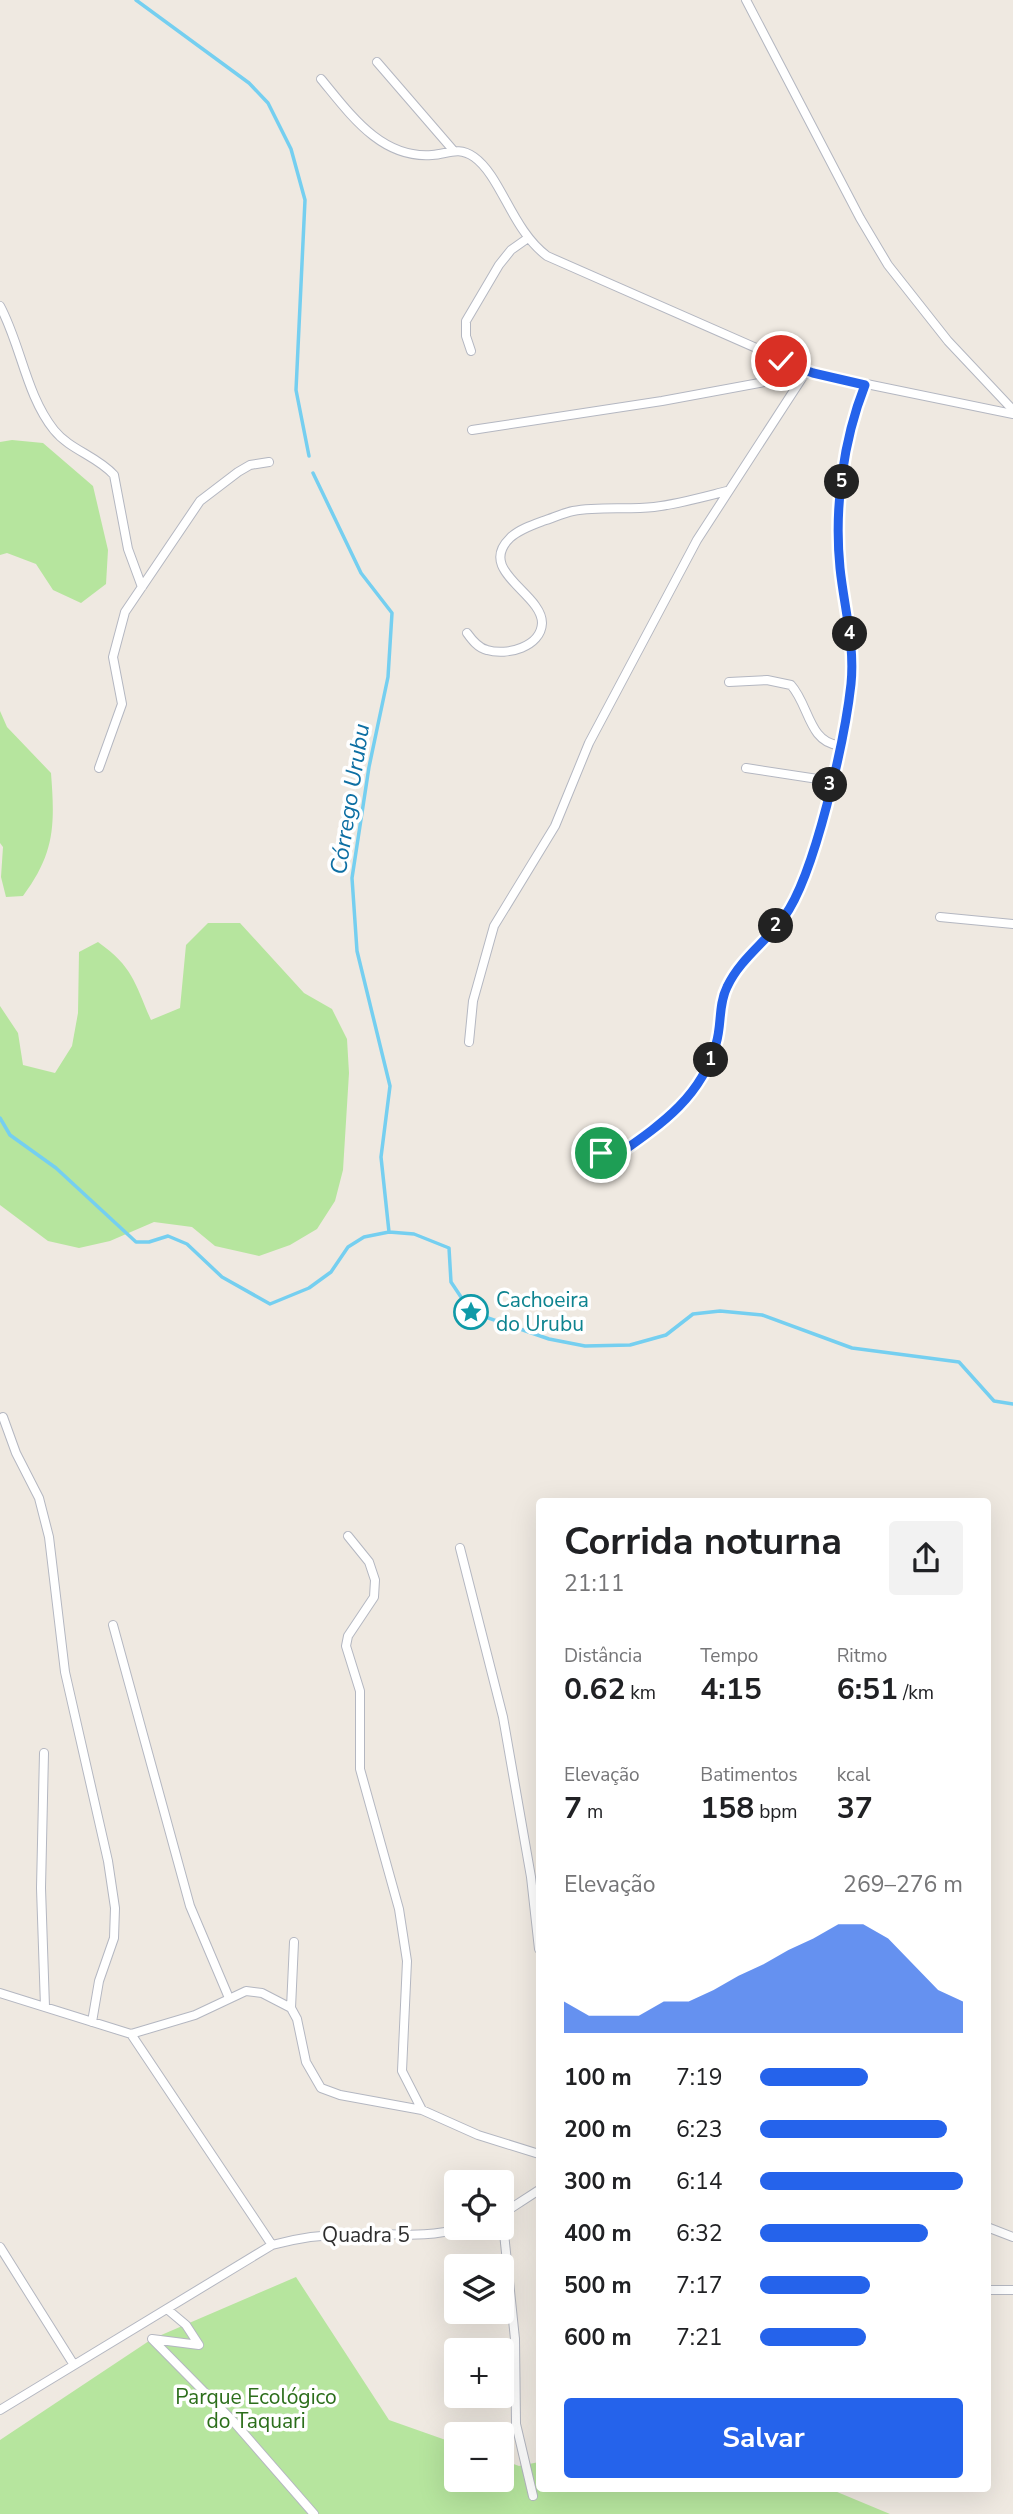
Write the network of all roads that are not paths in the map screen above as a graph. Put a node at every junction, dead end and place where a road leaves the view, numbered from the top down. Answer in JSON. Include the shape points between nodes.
{"nodes":[{"id":1,"x":746,"y":0,"type":"edge"},
{"id":2,"x":377,"y":62,"type":"dead end"},
{"id":3,"x":321,"y":79,"type":"dead end"},
{"id":4,"x":453,"y":150,"type":"junction"},
{"id":5,"x":527,"y":238,"type":"junction"},
{"id":6,"x":0,"y":306,"type":"edge"},
{"id":7,"x":471,"y":351,"type":"dead end"},
{"id":8,"x":808,"y":374,"type":"junction"},
{"id":9,"x":865,"y":385,"type":"junction"},
{"id":10,"x":1013,"y":412,"type":"edge"},
{"id":11,"x":472,"y":430,"type":"dead end"},
{"id":12,"x":269,"y":462,"type":"dead end"},
{"id":13,"x":727,"y":491,"type":"junction"},
{"id":14,"x":142,"y":587,"type":"junction"},
{"id":15,"x":467,"y":633,"type":"dead end"},
{"id":16,"x":729,"y":682,"type":"dead end"},
{"id":17,"x":838,"y":745,"type":"junction"},
{"id":18,"x":99,"y":768,"type":"dead end"},
{"id":19,"x":746,"y":768,"type":"dead end"},
{"id":20,"x":831,"y":781,"type":"junction"},
{"id":21,"x":940,"y":917,"type":"dead end"},
{"id":22,"x":1013,"y":924,"type":"edge"},
{"id":23,"x":469,"y":1042,"type":"dead end"},
{"id":24,"x":592,"y":1148,"type":"dead end"},
{"id":25,"x":3,"y":1417,"type":"dead end"},
{"id":26,"x":348,"y":1536,"type":"dead end"},
{"id":27,"x":460,"y":1548,"type":"dead end"},
{"id":28,"x":113,"y":1625,"type":"dead end"},
{"id":29,"x":44,"y":1753,"type":"dead end"},
{"id":30,"x":536,"y":1922,"type":"edge"},
{"id":31,"x":294,"y":1942,"type":"dead end"},
{"id":32,"x":0,"y":1993,"type":"edge"},
{"id":33,"x":229,"y":1998,"type":"junction"},
{"id":34,"x":45,"y":2007,"type":"junction"},
{"id":35,"x":291,"y":2008,"type":"junction"},
{"id":36,"x":92,"y":2022,"type":"junction"},
{"id":37,"x":131,"y":2034,"type":"junction"},
{"id":38,"x":422,"y":2110,"type":"junction"},
{"id":39,"x":536,"y":2153,"type":"edge"},
{"id":40,"x":536,"y":2192,"type":"edge"},
{"id":41,"x":514,"y":2206,"type":"edge"},
{"id":42,"x":991,"y":2229,"type":"edge"},
{"id":43,"x":444,"y":2231,"type":"edge"},
{"id":44,"x":1013,"y":2237,"type":"edge"},
{"id":45,"x":504,"y":2240,"type":"edge"},
{"id":46,"x":272,"y":2245,"type":"junction"},
{"id":47,"x":1,"y":2251,"type":"edge"},
{"id":48,"x":991,"y":2290,"type":"edge"},
{"id":49,"x":1013,"y":2291,"type":"edge"},
{"id":50,"x":167,"y":2309,"type":"junction"},
{"id":51,"x":74,"y":2365,"type":"junction"},
{"id":52,"x":0,"y":2410,"type":"edge"},
{"id":53,"x":533,"y":2496,"type":"dead end"},
{"id":54,"x":314,"y":2514,"type":"edge"}],
"edges":[{"from":1,"to":10,"type":"street","via":[[888,265]]},
{"from":2,"to":4,"type":"street"},
{"from":3,"to":4,"type":"street","via":[[380,141],[412,153],[433,155]]},
{"from":4,"to":5,"type":"street","via":[[475,157]]},
{"from":5,"to":7,"type":"street","via":[[511,250],[466,321]]},
{"from":5,"to":8,"type":"street","via":[[563,265]]},
{"from":6,"to":14,"type":"street","via":[[50,424],[114,475],[128,550]]},
{"from":8,"to":9,"type":"street"},
{"from":8,"to":11,"type":"street"},
{"from":8,"to":13,"type":"street"},
{"from":9,"to":10,"type":"street"},
{"from":9,"to":17,"type":"street","via":[[848,446],[838,527],[852,652]]},
{"from":12,"to":14,"type":"street","via":[[238,472],[200,502]]},
{"from":13,"to":15,"type":"street","via":[[653,507],[570,511],[520,531],[509,539],[501,563],[541,615],[538,638],[502,652],[486,650]]},
{"from":13,"to":23,"type":"street","via":[[589,743],[555,826],[494,926],[473,1001]]},
{"from":14,"to":18,"type":"street","via":[[125,612],[114,646],[122,704]]},
{"from":16,"to":17,"type":"street","via":[[766,680],[791,685],[817,735]]},
{"from":17,"to":20,"type":"street"},
{"from":19,"to":20,"type":"street"},
{"from":20,"to":24,"type":"street","via":[[800,891],[784,918],[726,988],[717,1041],[699,1082],[676,1113],[616,1156]]},
{"from":21,"to":22,"type":"street"},
{"from":25,"to":36,"type":"street","via":[[39,1498],[49,1537],[65,1672],[115,1908],[114,1938],[99,1981]]},
{"from":26,"to":38,"type":"street","via":[[369,1562],[375,1580],[374,1597],[346,1646],[360,1691],[360,1769],[399,1909],[405,1948],[402,2071]]},
{"from":27,"to":30,"type":"street","via":[[503,1717]]},
{"from":28,"to":33,"type":"street","via":[[193,1914]]},
{"from":29,"to":34,"type":"street","via":[[41,1888]]},
{"from":31,"to":35,"type":"street"},
{"from":32,"to":34,"type":"street"},
{"from":33,"to":35,"type":"street","via":[[254,1992]]},
{"from":33,"to":37,"type":"street","via":[[195,2015]]},
{"from":34,"to":36,"type":"street"},
{"from":35,"to":38,"type":"street","via":[[306,2062],[321,2088]]},
{"from":36,"to":37,"type":"street"},
{"from":37,"to":46,"type":"street"},
{"from":38,"to":39,"type":"street","via":[[478,2135]]},
{"from":40,"to":41,"type":"street"},
{"from":42,"to":44,"type":"street"},
{"from":43,"to":46,"type":"street","name":"Quadra 5","via":[[407,2236],[304,2236]]},
{"from":45,"to":53,"type":"street","via":[[516,2424]]},
{"from":46,"to":50,"type":"street","name":"Quadra 5"},
{"from":47,"to":51,"type":"street"},
{"from":48,"to":49,"type":"street"},
{"from":50,"to":51,"type":"street","name":"Quadra 5"},
{"from":50,"to":54,"type":"street","via":[[186,2325],[199,2345],[152,2339],[233,2421]]},
{"from":51,"to":52,"type":"street","name":"Quadra 5"}]}
